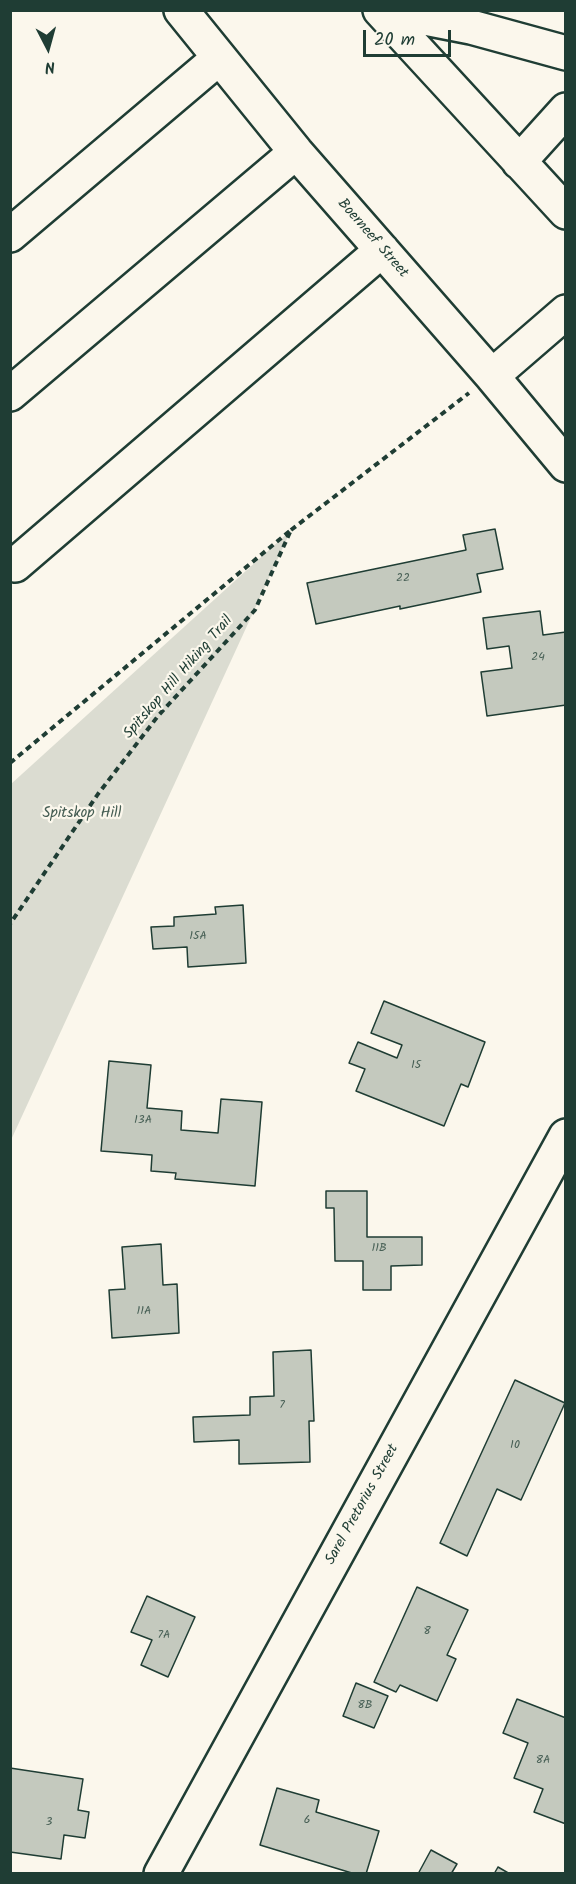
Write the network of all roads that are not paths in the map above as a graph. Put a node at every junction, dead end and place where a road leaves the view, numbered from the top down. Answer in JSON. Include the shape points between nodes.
{"nodes":[{"id":1,"x":382,"y":10,"type":"edge"},
{"id":2,"x":184,"y":11,"type":"edge"},
{"id":3,"x":566,"y":53,"type":"edge"},
{"id":4,"x":219,"y":57,"type":"junction"},
{"id":5,"x":566,"y":110,"type":"edge"},
{"id":6,"x":296,"y":152,"type":"junction"},
{"id":7,"x":519,"y":162,"type":"junction"},
{"id":8,"x":566,"y":212,"type":"edge"},
{"id":9,"x":10,"y":235,"type":"edge"},
{"id":10,"x":382,"y":250,"type":"junction"},
{"id":11,"x":566,"y":312,"type":"edge"},
{"id":12,"x":492,"y":376,"type":"junction"},
{"id":13,"x":10,"y":394,"type":"edge"},
{"id":14,"x":566,"y":465,"type":"edge"},
{"id":15,"x":15,"y":565,"type":"dead end"},
{"id":16,"x":566,"y":1136,"type":"edge"},
{"id":17,"x":160,"y":1874,"type":"edge"}],
"edges":[{"from":1,"to":3,"type":"street","via":[[471,27]]},
{"from":1,"to":7,"type":"street"},
{"from":2,"to":4,"type":"street","name":"Boerneef Street"},
{"from":4,"to":6,"type":"street","name":"Boerneef Street"},
{"from":4,"to":9,"type":"street"},
{"from":5,"to":7,"type":"street"},
{"from":6,"to":10,"type":"street","name":"Boerneef Street"},
{"from":6,"to":13,"type":"street"},
{"from":7,"to":8,"type":"street"},
{"from":10,"to":12,"type":"street","name":"Boerneef Street"},
{"from":10,"to":15,"type":"street"},
{"from":11,"to":12,"type":"street"},
{"from":12,"to":14,"type":"street","name":"Boerneef Street"},
{"from":16,"to":17,"type":"street","name":"Sarel Pretorius Street"}]}
